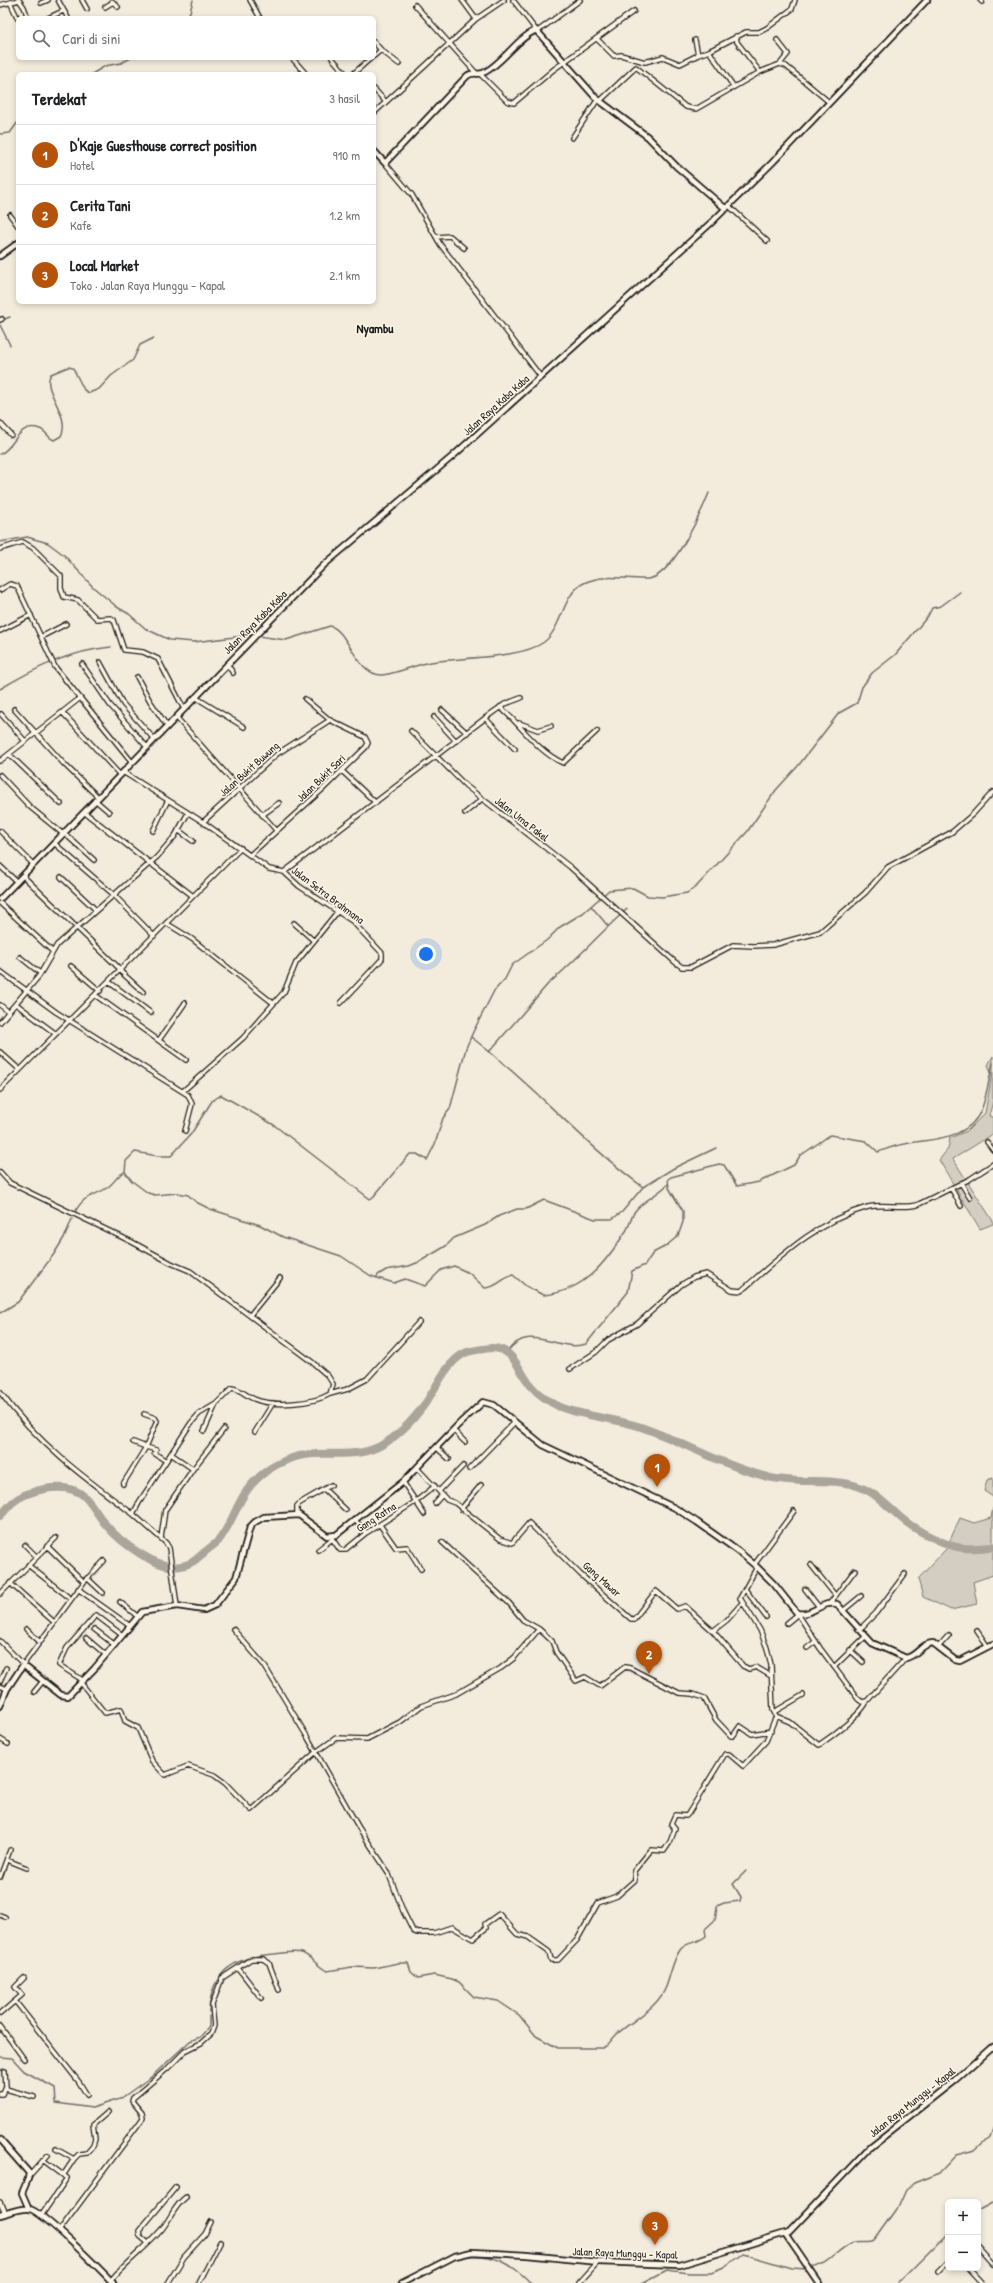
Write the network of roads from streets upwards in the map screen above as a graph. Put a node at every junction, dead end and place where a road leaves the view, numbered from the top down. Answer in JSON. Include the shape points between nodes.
{"nodes":[{"id":1,"x":48,"y":0,"type":"edge"},
{"id":2,"x":58,"y":0,"type":"edge"},
{"id":3,"x":82,"y":0,"type":"edge"},
{"id":4,"x":250,"y":0,"type":"edge"},
{"id":5,"x":462,"y":0,"type":"edge"},
{"id":6,"x":504,"y":0,"type":"edge"},
{"id":7,"x":514,"y":0,"type":"edge"},
{"id":8,"x":580,"y":0,"type":"edge"},
{"id":9,"x":795,"y":0,"type":"edge"},
{"id":10,"x":927,"y":0,"type":"edge"},
{"id":11,"x":112,"y":1,"type":"edge"},
{"id":12,"x":10,"y":2,"type":"junction"},
{"id":13,"x":41,"y":3,"type":"dead end"},
{"id":14,"x":0,"y":5,"type":"edge"},
{"id":15,"x":415,"y":5,"type":"dead end"},
{"id":16,"x":105,"y":7,"type":"dead end"},
{"id":17,"x":118,"y":8,"type":"dead end"},
{"id":18,"x":87,"y":10,"type":"dead end"},
{"id":19,"x":63,"y":11,"type":"junction"},
{"id":20,"x":634,"y":12,"type":"dead end"},
{"id":21,"x":17,"y":16,"type":"edge"},
{"id":22,"x":27,"y":16,"type":"edge"},
{"id":23,"x":52,"y":16,"type":"edge"},
{"id":24,"x":67,"y":16,"type":"edge"},
{"id":25,"x":259,"y":16,"type":"edge"},
{"id":26,"x":476,"y":19,"type":"junction"},
{"id":27,"x":537,"y":31,"type":"junction"},
{"id":28,"x":736,"y":36,"type":"junction"},
{"id":29,"x":597,"y":39,"type":"junction"},
{"id":30,"x":695,"y":40,"type":"dead end"},
{"id":31,"x":777,"y":40,"type":"dead end"},
{"id":32,"x":450,"y":43,"type":"junction"},
{"id":33,"x":376,"y":44,"type":"edge"},
{"id":34,"x":381,"y":50,"type":"junction"},
{"id":35,"x":709,"y":51,"type":"junction"},
{"id":36,"x":376,"y":54,"type":"edge"},
{"id":37,"x":698,"y":55,"type":"junction"},
{"id":38,"x":294,"y":60,"type":"edge"},
{"id":39,"x":334,"y":60,"type":"edge"},
{"id":40,"x":369,"y":60,"type":"edge"},
{"id":41,"x":564,"y":62,"type":"junction"},
{"id":42,"x":399,"y":64,"type":"dead end"},
{"id":43,"x":780,"y":64,"type":"junction"},
{"id":44,"x":304,"y":72,"type":"edge"},
{"id":45,"x":344,"y":72,"type":"edge"},
{"id":46,"x":358,"y":72,"type":"edge"},
{"id":47,"x":760,"y":72,"type":"junction"},
{"id":48,"x":478,"y":74,"type":"junction"},
{"id":49,"x":734,"y":87,"type":"junction"},
{"id":50,"x":376,"y":91,"type":"edge"},
{"id":51,"x":599,"y":100,"type":"junction"},
{"id":52,"x":386,"y":102,"type":"junction"},
{"id":53,"x":830,"y":102,"type":"junction"},
{"id":54,"x":376,"y":111,"type":"edge"},
{"id":55,"x":572,"y":138,"type":"dead end"},
{"id":56,"x":376,"y":153,"type":"edge"},
{"id":57,"x":384,"y":163,"type":"junction"},
{"id":58,"x":727,"y":207,"type":"junction"},
{"id":59,"x":10,"y":215,"type":"dead end"},
{"id":60,"x":16,"y":223,"type":"edge"},
{"id":61,"x":436,"y":237,"type":"junction"},
{"id":62,"x":767,"y":241,"type":"dead end"},
{"id":63,"x":16,"y":244,"type":"edge"},
{"id":64,"x":464,"y":248,"type":"dead end"},
{"id":65,"x":0,"y":256,"type":"edge"},
{"id":66,"x":542,"y":377,"type":"junction"},
{"id":67,"x":0,"y":423,"type":"edge"},
{"id":68,"x":10,"y":435,"type":"dead end"},
{"id":69,"x":0,"y":549,"type":"edge"},
{"id":70,"x":0,"y":590,"type":"edge"},
{"id":71,"x":31,"y":615,"type":"junction"},
{"id":72,"x":66,"y":624,"type":"dead end"},
{"id":73,"x":0,"y":631,"type":"edge"},
{"id":74,"x":41,"y":637,"type":"junction"},
{"id":75,"x":100,"y":662,"type":"dead end"},
{"id":76,"x":82,"y":664,"type":"dead end"},
{"id":77,"x":227,"y":664,"type":"junction"},
{"id":78,"x":234,"y":673,"type":"dead end"},
{"id":79,"x":137,"y":676,"type":"dead end"},
{"id":80,"x":195,"y":697,"type":"junction"},
{"id":81,"x":520,"y":698,"type":"dead end"},
{"id":82,"x":79,"y":699,"type":"junction"},
{"id":83,"x":305,"y":699,"type":"dead end"},
{"id":84,"x":500,"y":707,"type":"junction"},
{"id":85,"x":14,"y":709,"type":"dead end"},
{"id":86,"x":184,"y":709,"type":"junction"},
{"id":87,"x":442,"y":710,"type":"dead end"},
{"id":88,"x":62,"y":712,"type":"junction"},
{"id":89,"x":1,"y":714,"type":"dead end"},
{"id":90,"x":176,"y":717,"type":"junction"},
{"id":91,"x":434,"y":717,"type":"dead end"},
{"id":92,"x":485,"y":718,"type":"junction"},
{"id":93,"x":330,"y":720,"type":"junction"},
{"id":94,"x":518,"y":722,"type":"junction"},
{"id":95,"x":167,"y":726,"type":"junction"},
{"id":96,"x":551,"y":726,"type":"dead end"},
{"id":97,"x":244,"y":727,"type":"dead end"},
{"id":98,"x":411,"y":731,"type":"dead end"},
{"id":99,"x":597,"y":731,"type":"dead end"},
{"id":100,"x":36,"y":732,"type":"junction"},
{"id":101,"x":467,"y":733,"type":"junction"},
{"id":102,"x":154,"y":739,"type":"junction"},
{"id":103,"x":25,"y":741,"type":"junction"},
{"id":104,"x":456,"y":741,"type":"junction"},
{"id":105,"x":147,"y":747,"type":"junction"},
{"id":106,"x":515,"y":749,"type":"dead end"},
{"id":107,"x":9,"y":754,"type":"junction"},
{"id":108,"x":435,"y":757,"type":"junction"},
{"id":109,"x":0,"y":761,"type":"edge"},
{"id":110,"x":132,"y":762,"type":"junction"},
{"id":111,"x":342,"y":770,"type":"junction"},
{"id":112,"x":121,"y":774,"type":"junction"},
{"id":113,"x":0,"y":775,"type":"edge"},
{"id":114,"x":238,"y":788,"type":"junction"},
{"id":115,"x":993,"y":792,"type":"edge"},
{"id":116,"x":97,"y":799,"type":"junction"},
{"id":117,"x":482,"y":799,"type":"junction"},
{"id":118,"x":168,"y":800,"type":"junction"},
{"id":119,"x":279,"y":803,"type":"dead end"},
{"id":120,"x":376,"y":803,"type":"junction"},
{"id":121,"x":61,"y":804,"type":"dead end"},
{"id":122,"x":84,"y":812,"type":"junction"},
{"id":123,"x":109,"y":812,"type":"dead end"},
{"id":124,"x":188,"y":813,"type":"junction"},
{"id":125,"x":465,"y":814,"type":"dead end"},
{"id":126,"x":262,"y":815,"type":"junction"},
{"id":127,"x":203,"y":822,"type":"junction"},
{"id":128,"x":178,"y":830,"type":"junction"},
{"id":129,"x":276,"y":830,"type":"junction"},
{"id":130,"x":0,"y":831,"type":"edge"},
{"id":131,"x":153,"y":831,"type":"dead end"},
{"id":132,"x":63,"y":834,"type":"junction"},
{"id":133,"x":193,"y":841,"type":"dead end"},
{"id":134,"x":54,"y":843,"type":"junction"},
{"id":135,"x":240,"y":848,"type":"junction"},
{"id":136,"x":250,"y":855,"type":"junction"},
{"id":137,"x":94,"y":860,"type":"dead end"},
{"id":138,"x":151,"y":862,"type":"junction"},
{"id":139,"x":34,"y":864,"type":"junction"},
{"id":140,"x":0,"y":866,"type":"edge"},
{"id":141,"x":284,"y":872,"type":"junction"},
{"id":142,"x":23,"y":876,"type":"junction"},
{"id":143,"x":61,"y":877,"type":"dead end"},
{"id":144,"x":17,"y":882,"type":"junction"},
{"id":145,"x":114,"y":895,"type":"junction"},
{"id":146,"x":1,"y":896,"type":"edge"},
{"id":147,"x":193,"y":896,"type":"junction"},
{"id":148,"x":0,"y":903,"type":"edge"},
{"id":149,"x":96,"y":910,"type":"junction"},
{"id":150,"x":338,"y":911,"type":"junction"},
{"id":151,"x":166,"y":923,"type":"junction"},
{"id":152,"x":294,"y":924,"type":"dead end"},
{"id":153,"x":77,"y":927,"type":"junction"},
{"id":154,"x":154,"y":936,"type":"junction"},
{"id":155,"x":314,"y":941,"type":"junction"},
{"id":156,"x":52,"y":951,"type":"junction"},
{"id":157,"x":20,"y":957,"type":"dead end"},
{"id":158,"x":72,"y":966,"type":"dead end"},
{"id":159,"x":120,"y":970,"type":"junction"},
{"id":160,"x":0,"y":971,"type":"edge"},
{"id":161,"x":40,"y":973,"type":"junction"},
{"id":162,"x":109,"y":982,"type":"junction"},
{"id":163,"x":26,"y":991,"type":"junction"},
{"id":164,"x":100,"y":991,"type":"junction"},
{"id":165,"x":143,"y":992,"type":"dead end"},
{"id":166,"x":95,"y":995,"type":"junction"},
{"id":167,"x":184,"y":1002,"type":"dead end"},
{"id":168,"x":273,"y":1003,"type":"junction"},
{"id":169,"x":16,"y":1004,"type":"junction"},
{"id":170,"x":341,"y":1004,"type":"dead end"},
{"id":171,"x":0,"y":1005,"type":"edge"},
{"id":172,"x":9,"y":1012,"type":"junction"},
{"id":173,"x":151,"y":1013,"type":"dead end"},
{"id":174,"x":69,"y":1021,"type":"junction"},
{"id":175,"x":0,"y":1022,"type":"edge"},
{"id":176,"x":56,"y":1034,"type":"junction"},
{"id":177,"x":159,"y":1040,"type":"junction"},
{"id":178,"x":0,"y":1052,"type":"edge"},
{"id":179,"x":186,"y":1060,"type":"dead end"},
{"id":180,"x":20,"y":1070,"type":"junction"},
{"id":181,"x":0,"y":1082,"type":"edge"},
{"id":182,"x":4,"y":1086,"type":"junction"},
{"id":183,"x":0,"y":1090,"type":"edge"},
{"id":184,"x":183,"y":1091,"type":"junction"},
{"id":185,"x":186,"y":1131,"type":"dead end"},
{"id":186,"x":987,"y":1142,"type":"dead end"},
{"id":187,"x":993,"y":1150,"type":"edge"},
{"id":188,"x":993,"y":1164,"type":"edge"},
{"id":189,"x":0,"y":1172,"type":"edge"},
{"id":190,"x":961,"y":1184,"type":"junction"},
{"id":191,"x":951,"y":1188,"type":"junction"},
{"id":192,"x":970,"y":1198,"type":"dead end"},
{"id":193,"x":961,"y":1206,"type":"dead end"},
{"id":194,"x":280,"y":1278,"type":"dead end"},
{"id":195,"x":250,"y":1314,"type":"junction"},
{"id":196,"x":419,"y":1322,"type":"dead end"},
{"id":197,"x":570,"y":1369,"type":"dead end"},
{"id":198,"x":0,"y":1392,"type":"edge"},
{"id":199,"x":330,"y":1394,"type":"junction"},
{"id":200,"x":216,"y":1404,"type":"junction"},
{"id":201,"x":273,"y":1404,"type":"junction"},
{"id":202,"x":144,"y":1414,"type":"dead end"},
{"id":203,"x":515,"y":1422,"type":"junction"},
{"id":204,"x":224,"y":1429,"type":"dead end"},
{"id":205,"x":453,"y":1430,"type":"junction"},
{"id":206,"x":204,"y":1431,"type":"dead end"},
{"id":207,"x":255,"y":1432,"type":"dead end"},
{"id":208,"x":133,"y":1442,"type":"dead end"},
{"id":209,"x":465,"y":1442,"type":"dead end"},
{"id":210,"x":146,"y":1447,"type":"junction"},
{"id":211,"x":437,"y":1448,"type":"junction"},
{"id":212,"x":170,"y":1454,"type":"junction"},
{"id":213,"x":449,"y":1459,"type":"dead end"},
{"id":214,"x":166,"y":1461,"type":"junction"},
{"id":215,"x":463,"y":1466,"type":"dead end"},
{"id":216,"x":417,"y":1468,"type":"junction"},
{"id":217,"x":192,"y":1469,"type":"junction"},
{"id":218,"x":469,"y":1469,"type":"dead end"},
{"id":219,"x":403,"y":1482,"type":"junction"},
{"id":220,"x":123,"y":1484,"type":"dead end"},
{"id":221,"x":332,"y":1485,"type":"dead end"},
{"id":222,"x":481,"y":1485,"type":"dead end"},
{"id":223,"x":435,"y":1486,"type":"junction"},
{"id":224,"x":324,"y":1489,"type":"junction"},
{"id":225,"x":439,"y":1491,"type":"junction"},
{"id":226,"x":442,"y":1495,"type":"junction"},
{"id":227,"x":415,"y":1502,"type":"junction"},
{"id":228,"x":435,"y":1503,"type":"dead end"},
{"id":229,"x":462,"y":1508,"type":"junction"},
{"id":230,"x":346,"y":1510,"type":"dead end"},
{"id":231,"x":794,"y":1511,"type":"dead end"},
{"id":232,"x":133,"y":1514,"type":"junction"},
{"id":233,"x":424,"y":1514,"type":"dead end"},
{"id":234,"x":297,"y":1515,"type":"junction"},
{"id":235,"x":355,"y":1520,"type":"junction"},
{"id":236,"x":380,"y":1525,"type":"junction"},
{"id":237,"x":366,"y":1533,"type":"junction"},
{"id":238,"x":56,"y":1538,"type":"dead end"},
{"id":239,"x":161,"y":1538,"type":"junction"},
{"id":240,"x":332,"y":1538,"type":"junction"},
{"id":241,"x":442,"y":1542,"type":"dead end"},
{"id":242,"x":25,"y":1545,"type":"dead end"},
{"id":243,"x":47,"y":1546,"type":"junction"},
{"id":244,"x":318,"y":1550,"type":"dead end"},
{"id":245,"x":36,"y":1556,"type":"junction"},
{"id":246,"x":104,"y":1562,"type":"dead end"},
{"id":247,"x":28,"y":1565,"type":"junction"},
{"id":248,"x":811,"y":1565,"type":"dead end"},
{"id":249,"x":755,"y":1566,"type":"junction"},
{"id":250,"x":421,"y":1569,"type":"dead end"},
{"id":251,"x":855,"y":1570,"type":"dead end"},
{"id":252,"x":905,"y":1574,"type":"dead end"},
{"id":253,"x":87,"y":1578,"type":"junction"},
{"id":254,"x":84,"y":1582,"type":"junction"},
{"id":255,"x":10,"y":1583,"type":"junction"},
{"id":256,"x":78,"y":1589,"type":"junction"},
{"id":257,"x":745,"y":1589,"type":"junction"},
{"id":258,"x":805,"y":1589,"type":"dead end"},
{"id":259,"x":103,"y":1593,"type":"dead end"},
{"id":260,"x":0,"y":1594,"type":"edge"},
{"id":261,"x":835,"y":1595,"type":"junction"},
{"id":262,"x":861,"y":1596,"type":"dead end"},
{"id":263,"x":71,"y":1599,"type":"junction"},
{"id":264,"x":120,"y":1602,"type":"dead end"},
{"id":265,"x":742,"y":1603,"type":"junction"},
{"id":266,"x":830,"y":1603,"type":"junction"},
{"id":267,"x":177,"y":1606,"type":"junction"},
{"id":268,"x":819,"y":1607,"type":"junction"},
{"id":269,"x":844,"y":1610,"type":"junction"},
{"id":270,"x":799,"y":1614,"type":"junction"},
{"id":271,"x":137,"y":1616,"type":"junction"},
{"id":272,"x":766,"y":1617,"type":"dead end"},
{"id":273,"x":54,"y":1622,"type":"junction"},
{"id":274,"x":787,"y":1623,"type":"dead end"},
{"id":275,"x":130,"y":1626,"type":"junction"},
{"id":276,"x":26,"y":1629,"type":"dead end"},
{"id":277,"x":94,"y":1629,"type":"dead end"},
{"id":278,"x":233,"y":1629,"type":"dead end"},
{"id":279,"x":539,"y":1629,"type":"junction"},
{"id":280,"x":859,"y":1630,"type":"junction"},
{"id":281,"x":713,"y":1631,"type":"junction"},
{"id":282,"x":977,"y":1631,"type":"dead end"},
{"id":283,"x":122,"y":1634,"type":"junction"},
{"id":284,"x":949,"y":1634,"type":"dead end"},
{"id":285,"x":865,"y":1637,"type":"junction"},
{"id":286,"x":86,"y":1638,"type":"dead end"},
{"id":287,"x":0,"y":1641,"type":"edge"},
{"id":288,"x":39,"y":1641,"type":"junction"},
{"id":289,"x":816,"y":1641,"type":"junction"},
{"id":290,"x":993,"y":1644,"type":"edge"},
{"id":291,"x":4,"y":1645,"type":"junction"},
{"id":292,"x":115,"y":1645,"type":"junction"},
{"id":293,"x":939,"y":1646,"type":"junction"},
{"id":294,"x":988,"y":1647,"type":"junction"},
{"id":295,"x":0,"y":1648,"type":"edge"},
{"id":296,"x":807,"y":1648,"type":"dead end"},
{"id":297,"x":850,"y":1650,"type":"junction"},
{"id":298,"x":106,"y":1655,"type":"junction"},
{"id":299,"x":906,"y":1658,"type":"junction"},
{"id":300,"x":863,"y":1662,"type":"dead end"},
{"id":301,"x":23,"y":1665,"type":"junction"},
{"id":302,"x":834,"y":1667,"type":"junction"},
{"id":303,"x":6,"y":1668,"type":"dead end"},
{"id":304,"x":771,"y":1676,"type":"junction"},
{"id":305,"x":0,"y":1681,"type":"edge"},
{"id":306,"x":43,"y":1681,"type":"junction"},
{"id":307,"x":82,"y":1682,"type":"junction"},
{"id":308,"x":0,"y":1686,"type":"edge"},
{"id":309,"x":6,"y":1689,"type":"junction"},
{"id":310,"x":34,"y":1692,"type":"dead end"},
{"id":311,"x":803,"y":1695,"type":"dead end"},
{"id":312,"x":867,"y":1701,"type":"junction"},
{"id":313,"x":0,"y":1706,"type":"edge"},
{"id":314,"x":774,"y":1712,"type":"junction"},
{"id":315,"x":776,"y":1716,"type":"junction"},
{"id":316,"x":771,"y":1731,"type":"junction"},
{"id":317,"x":0,"y":1739,"type":"edge"},
{"id":318,"x":8,"y":1744,"type":"dead end"},
{"id":319,"x":316,"y":1752,"type":"junction"},
{"id":320,"x":10,"y":1850,"type":"dead end"},
{"id":321,"x":7,"y":1860,"type":"junction"},
{"id":322,"x":2,"y":1865,"type":"edge"},
{"id":323,"x":28,"y":1868,"type":"dead end"},
{"id":324,"x":0,"y":1877,"type":"edge"},
{"id":325,"x":0,"y":1915,"type":"edge"},
{"id":326,"x":5,"y":1917,"type":"dead end"},
{"id":327,"x":238,"y":1968,"type":"junction"},
{"id":328,"x":24,"y":1978,"type":"dead end"},
{"id":329,"x":280,"y":1990,"type":"dead end"},
{"id":330,"x":261,"y":1998,"type":"dead end"},
{"id":331,"x":15,"y":2001,"type":"junction"},
{"id":332,"x":1,"y":2011,"type":"edge"},
{"id":333,"x":0,"y":2026,"type":"edge"},
{"id":334,"x":993,"y":2046,"type":"edge"},
{"id":335,"x":24,"y":2059,"type":"dead end"},
{"id":336,"x":5,"y":2071,"type":"dead end"},
{"id":337,"x":6,"y":2089,"type":"junction"},
{"id":338,"x":0,"y":2094,"type":"edge"},
{"id":339,"x":87,"y":2096,"type":"dead end"},
{"id":340,"x":34,"y":2097,"type":"dead end"},
{"id":341,"x":108,"y":2112,"type":"dead end"},
{"id":342,"x":0,"y":2140,"type":"edge"},
{"id":343,"x":56,"y":2149,"type":"dead end"},
{"id":344,"x":48,"y":2155,"type":"dead end"},
{"id":345,"x":74,"y":2159,"type":"junction"},
{"id":346,"x":44,"y":2160,"type":"junction"},
{"id":347,"x":64,"y":2174,"type":"junction"},
{"id":348,"x":29,"y":2176,"type":"junction"},
{"id":349,"x":176,"y":2187,"type":"dead end"},
{"id":350,"x":186,"y":2196,"type":"dead end"},
{"id":351,"x":0,"y":2202,"type":"edge"},
{"id":352,"x":29,"y":2209,"type":"junction"},
{"id":353,"x":2,"y":2215,"type":"edge"},
{"id":354,"x":41,"y":2216,"type":"junction"},
{"id":355,"x":211,"y":2222,"type":"dead end"},
{"id":356,"x":59,"y":2231,"type":"junction"},
{"id":357,"x":786,"y":2235,"type":"junction"},
{"id":358,"x":220,"y":2242,"type":"dead end"},
{"id":359,"x":148,"y":2243,"type":"junction"},
{"id":360,"x":981,"y":2251,"type":"edge"},
{"id":361,"x":598,"y":2262,"type":"junction"},
{"id":362,"x":993,"y":2264,"type":"edge"},
{"id":363,"x":945,"y":2265,"type":"edge"},
{"id":364,"x":939,"y":2271,"type":"dead end"},
{"id":365,"x":970,"y":2271,"type":"edge"},
{"id":366,"x":112,"y":2282,"type":"edge"},
{"id":367,"x":168,"y":2283,"type":"edge"},
{"id":368,"x":199,"y":2283,"type":"edge"},
{"id":369,"x":402,"y":2283,"type":"edge"},
{"id":370,"x":579,"y":2283,"type":"edge"},
{"id":371,"x":819,"y":2283,"type":"edge"},
{"id":372,"x":981,"y":2283,"type":"edge"}],
"edges":[{"from":1,"to":13,"type":"street"},
{"from":2,"to":19,"type":"street"},
{"from":3,"to":18,"type":"street"},
{"from":4,"to":25,"type":"street"},
{"from":5,"to":26,"type":"street"},
{"from":6,"to":26,"type":"street"},
{"from":7,"to":27,"type":"street"},
{"from":8,"to":27,"type":"street"},
{"from":9,"to":28,"type":"street","via":[[792,9],[767,28]]},
{"from":10,"to":53,"type":"street","name":"Jalan Raya Kaba Kaba"},
{"from":11,"to":16,"type":"street"},
{"from":11,"to":17,"type":"street"},
{"from":12,"to":14,"type":"street"},
{"from":12,"to":21,"type":"street"},
{"from":12,"to":22,"type":"street","via":[[22,2]]},
{"from":15,"to":32,"type":"street"},
{"from":19,"to":23,"type":"street"},
{"from":19,"to":24,"type":"street"},
{"from":20,"to":29,"type":"street"},
{"from":26,"to":32,"type":"street"},
{"from":27,"to":41,"type":"street"},
{"from":27,"to":48,"type":"street","via":[[528,35],[485,72]]},
{"from":28,"to":35,"type":"street"},
{"from":28,"to":47,"type":"street","via":[[737,42]]},
{"from":29,"to":37,"type":"street","via":[[614,56],[621,55],[645,62],[663,57],[680,64]]},
{"from":29,"to":41,"type":"street"},
{"from":30,"to":37,"type":"street"},
{"from":31,"to":43,"type":"street","via":[[788,54]]},
{"from":32,"to":48,"type":"street"},
{"from":32,"to":52,"type":"street"},
{"from":33,"to":34,"type":"street"},
{"from":34,"to":36,"type":"street"},
{"from":34,"to":42,"type":"street"},
{"from":35,"to":37,"type":"street"},
{"from":35,"to":49,"type":"street"},
{"from":38,"to":44,"type":"street"},
{"from":39,"to":45,"type":"street"},
{"from":40,"to":46,"type":"street"},
{"from":41,"to":48,"type":"street","via":[[512,103]]},
{"from":41,"to":51,"type":"street"},
{"from":43,"to":47,"type":"street"},
{"from":43,"to":53,"type":"street","via":[[786,66]]},
{"from":47,"to":49,"type":"street"},
{"from":48,"to":57,"type":"street","via":[[467,76]]},
{"from":49,"to":51,"type":"street","via":[[704,106],[692,110],[634,67]]},
{"from":50,"to":52,"type":"street"},
{"from":51,"to":55,"type":"street"},
{"from":51,"to":58,"type":"street","via":[[648,137],[676,166]]},
{"from":52,"to":54,"type":"street"},
{"from":53,"to":58,"type":"street","name":"Jalan Raya Kaba Kaba"},
{"from":56,"to":57,"type":"street"},
{"from":57,"to":61,"type":"street","via":[[417,203]]},
{"from":58,"to":62,"type":"street"},
{"from":58,"to":66,"type":"street","name":"Jalan Raya Kaba Kaba"},
{"from":59,"to":60,"type":"street"},
{"from":61,"to":64,"type":"street","via":[[450,236]]},
{"from":61,"to":66,"type":"street"},
{"from":63,"to":65,"type":"street"},
{"from":66,"to":77,"type":"street","name":"Jalan Raya Kaba Kaba","via":[[342,550]]},
{"from":67,"to":68,"type":"street"},
{"from":69,"to":86,"type":"street","via":[[23,542],[33,548],[60,576],[64,597],[78,600],[97,619],[114,620],[124,650],[143,652],[158,659]]},
{"from":70,"to":71,"type":"street","via":[[10,584],[18,586]]},
{"from":71,"to":73,"type":"street"},
{"from":71,"to":74,"type":"street"},
{"from":72,"to":74,"type":"street"},
{"from":74,"to":82,"type":"street","via":[[55,667]]},
{"from":75,"to":102,"type":"street","via":[[123,704]]},
{"from":76,"to":105,"type":"street","via":[[113,710]]},
{"from":77,"to":78,"type":"street"},
{"from":77,"to":80,"type":"street","name":"Jalan Raya Kaba Kaba"},
{"from":79,"to":95,"type":"street"},
{"from":80,"to":86,"type":"street","name":"Jalan Raya Kaba Kaba"},
{"from":80,"to":97,"type":"street"},
{"from":81,"to":84,"type":"street"},
{"from":82,"to":88,"type":"street"},
{"from":82,"to":110,"type":"street"},
{"from":83,"to":93,"type":"street"},
{"from":84,"to":92,"type":"street"},
{"from":84,"to":94,"type":"street"},
{"from":85,"to":100,"type":"street"},
{"from":86,"to":90,"type":"street","name":"Jalan Raya Kaba Kaba"},
{"from":87,"to":101,"type":"street"},
{"from":88,"to":100,"type":"street"},
{"from":88,"to":112,"type":"street"},
{"from":89,"to":103,"type":"street"},
{"from":90,"to":95,"type":"street","name":"Jalan Raya Kaba Kaba"},
{"from":90,"to":114,"type":"street"},
{"from":91,"to":104,"type":"street"},
{"from":92,"to":101,"type":"street"},
{"from":92,"to":106,"type":"street"},
{"from":93,"to":111,"type":"street","name":"Jalan Bukit Sari","via":[[367,739],[366,747]]},
{"from":93,"to":114,"type":"street","name":"Jalan Bukit Buwung","via":[[277,754]]},
{"from":94,"to":96,"type":"street","via":[[538,730]]},
{"from":94,"to":99,"type":"street","via":[[535,742],[563,764]]},
{"from":95,"to":102,"type":"street","name":"Jalan Raya Kaba Kaba"},
{"from":98,"to":108,"type":"street"},
{"from":100,"to":103,"type":"street"},
{"from":100,"to":116,"type":"street"},
{"from":101,"to":104,"type":"street"},
{"from":102,"to":105,"type":"street","name":"Jalan Raya Kaba Kaba"},
{"from":103,"to":107,"type":"street"},
{"from":104,"to":108,"type":"street"},
{"from":105,"to":110,"type":"street","name":"Jalan Raya Kaba Kaba"},
{"from":107,"to":109,"type":"street"},
{"from":107,"to":121,"type":"street"},
{"from":108,"to":117,"type":"street","name":"Jalan Uma Pakel"},
{"from":108,"to":120,"type":"street"},
{"from":110,"to":112,"type":"street","name":"Jalan Raya Kaba Kaba"},
{"from":111,"to":120,"type":"street"},
{"from":111,"to":129,"type":"street","name":"Jalan Bukit Sari"},
{"from":112,"to":116,"type":"street","name":"Jalan Raya Kaba Kaba"},
{"from":112,"to":118,"type":"street"},
{"from":113,"to":132,"type":"street","via":[[30,807]]},
{"from":114,"to":126,"type":"street"},
{"from":114,"to":127,"type":"street","name":"Jalan Bukit Buwung"},
{"from":115,"to":117,"type":"street","name":"Jalan Uma Pakel","via":[[960,826],[888,867],[871,888],[820,932],[809,937],[763,946],[733,945],[685,968],[567,865]]},
{"from":116,"to":122,"type":"street","name":"Jalan Raya Kaba Kaba"},
{"from":116,"to":123,"type":"street"},
{"from":117,"to":125,"type":"street"},
{"from":118,"to":124,"type":"street"},
{"from":118,"to":131,"type":"street"},
{"from":119,"to":126,"type":"street"},
{"from":120,"to":141,"type":"street"},
{"from":122,"to":132,"type":"street","name":"Jalan Raya Kaba Kaba"},
{"from":122,"to":138,"type":"street"},
{"from":124,"to":127,"type":"street"},
{"from":124,"to":128,"type":"street"},
{"from":126,"to":129,"type":"street"},
{"from":127,"to":135,"type":"street"},
{"from":128,"to":133,"type":"street"},
{"from":128,"to":138,"type":"street"},
{"from":129,"to":136,"type":"street","name":"Jalan Bukit Sari"},
{"from":130,"to":139,"type":"street"},
{"from":132,"to":134,"type":"street","name":"Jalan Raya Kaba Kaba"},
{"from":132,"to":137,"type":"street"},
{"from":134,"to":139,"type":"street","name":"Jalan Raya Kaba Kaba"},
{"from":134,"to":145,"type":"street"},
{"from":135,"to":136,"type":"street"},
{"from":135,"to":147,"type":"street"},
{"from":136,"to":141,"type":"street","via":[[269,868]]},
{"from":138,"to":145,"type":"street"},
{"from":138,"to":147,"type":"street"},
{"from":139,"to":142,"type":"street","name":"Jalan Raya Kaba Kaba"},
{"from":140,"to":144,"type":"street"},
{"from":141,"to":150,"type":"street","name":"Jalan Setra Brahmana","via":[[299,886]]},
{"from":142,"to":144,"type":"street","name":"Jalan Raya Kaba Kaba"},
{"from":142,"to":153,"type":"street"},
{"from":143,"to":149,"type":"street"},
{"from":144,"to":146,"type":"street","name":"Jalan Raya Kaba Kaba"},
{"from":145,"to":149,"type":"street"},
{"from":145,"to":154,"type":"street"},
{"from":147,"to":151,"type":"street"},
{"from":148,"to":156,"type":"street"},
{"from":149,"to":153,"type":"street"},
{"from":150,"to":155,"type":"street"},
{"from":150,"to":170,"type":"street","name":"Jalan Setra Brahmana","via":[[352,921],[383,955]]},
{"from":151,"to":154,"type":"street"},
{"from":151,"to":168,"type":"street"},
{"from":152,"to":155,"type":"street"},
{"from":153,"to":156,"type":"street"},
{"from":153,"to":159,"type":"street"},
{"from":154,"to":159,"type":"street"},
{"from":155,"to":168,"type":"street","via":[[296,963],[287,988]]},
{"from":156,"to":161,"type":"street"},
{"from":157,"to":161,"type":"street"},
{"from":158,"to":164,"type":"street"},
{"from":159,"to":162,"type":"street"},
{"from":159,"to":165,"type":"street"},
{"from":160,"to":163,"type":"street"},
{"from":161,"to":163,"type":"street"},
{"from":162,"to":164,"type":"street"},
{"from":162,"to":173,"type":"street"},
{"from":163,"to":169,"type":"street"},
{"from":163,"to":174,"type":"street"},
{"from":164,"to":166,"type":"street"},
{"from":166,"to":174,"type":"street"},
{"from":166,"to":177,"type":"street"},
{"from":167,"to":177,"type":"street"},
{"from":168,"to":184,"type":"street","via":[[243,1038]]},
{"from":169,"to":172,"type":"street"},
{"from":169,"to":176,"type":"street"},
{"from":171,"to":172,"type":"street"},
{"from":172,"to":175,"type":"street"},
{"from":174,"to":176,"type":"street"},
{"from":174,"to":184,"type":"street"},
{"from":176,"to":180,"type":"street"},
{"from":177,"to":179,"type":"street"},
{"from":178,"to":180,"type":"street"},
{"from":180,"to":182,"type":"street"},
{"from":181,"to":182,"type":"street"},
{"from":182,"to":183,"type":"street"},
{"from":184,"to":185,"type":"street","via":[[192,1104]]},
{"from":186,"to":187,"type":"street"},
{"from":188,"to":190,"type":"street"},
{"from":189,"to":195,"type":"street","via":[[10,1183],[190,1271]]},
{"from":190,"to":191,"type":"street"},
{"from":190,"to":192,"type":"street"},
{"from":191,"to":193,"type":"street"},
{"from":191,"to":197,"type":"street","via":[[908,1207],[877,1205],[842,1217],[796,1243],[741,1291],[732,1290],[706,1274],[694,1277],[681,1285],[638,1324],[608,1340],[596,1352]]},
{"from":194,"to":195,"type":"street"},
{"from":195,"to":199,"type":"street","via":[[324,1372],[333,1384]]},
{"from":196,"to":199,"type":"street","via":[[368,1379]]},
{"from":198,"to":232,"type":"street","via":[[60,1459]]},
{"from":199,"to":201,"type":"street","via":[[309,1400]]},
{"from":200,"to":201,"type":"street","via":[[232,1388],[252,1399]]},
{"from":200,"to":206,"type":"street"},
{"from":200,"to":212,"type":"street","via":[[195,1417]]},
{"from":201,"to":207,"type":"street"},
{"from":202,"to":210,"type":"street","via":[[157,1421]]},
{"from":203,"to":205,"type":"street","via":[[494,1405],[483,1402]]},
{"from":203,"to":218,"type":"street"},
{"from":203,"to":249,"type":"street","via":[[543,1445],[680,1512],[738,1551]]},
{"from":204,"to":217,"type":"street"},
{"from":205,"to":209,"type":"street"},
{"from":205,"to":211,"type":"street"},
{"from":208,"to":210,"type":"street"},
{"from":210,"to":214,"type":"street","via":[[156,1450],[154,1453]]},
{"from":210,"to":220,"type":"street"},
{"from":211,"to":213,"type":"street"},
{"from":211,"to":216,"type":"street"},
{"from":212,"to":214,"type":"street"},
{"from":212,"to":217,"type":"street"},
{"from":214,"to":232,"type":"street"},
{"from":215,"to":225,"type":"street"},
{"from":216,"to":219,"type":"street"},
{"from":216,"to":223,"type":"street","name":"Gang Mawar"},
{"from":217,"to":239,"type":"street","via":[[164,1513]]},
{"from":219,"to":227,"type":"street"},
{"from":219,"to":235,"type":"street"},
{"from":221,"to":224,"type":"street"},
{"from":222,"to":229,"type":"street"},
{"from":223,"to":225,"type":"street","name":"Gang Mawar"},
{"from":223,"to":227,"type":"street","name":"Gang Ratna"},
{"from":224,"to":230,"type":"street"},
{"from":224,"to":234,"type":"street","via":[[300,1503],[297,1506]]},
{"from":225,"to":226,"type":"street","name":"Gang Mawar"},
{"from":226,"to":228,"type":"street"},
{"from":226,"to":229,"type":"street","name":"Gang Mawar"},
{"from":227,"to":233,"type":"street"},
{"from":227,"to":236,"type":"street","name":"Gang Ratna"},
{"from":229,"to":281,"type":"street","name":"Gang Mawar","via":[[500,1539],[510,1543],[528,1523],[631,1619],[634,1619],[656,1591],[677,1609],[687,1607]]},
{"from":231,"to":249,"type":"street"},
{"from":232,"to":239,"type":"street"},
{"from":234,"to":240,"type":"street"},
{"from":234,"to":267,"type":"street","via":[[267,1516],[254,1523],[244,1542],[236,1578],[215,1605],[204,1610]]},
{"from":235,"to":237,"type":"street"},
{"from":235,"to":240,"type":"street"},
{"from":236,"to":237,"type":"street","name":"Gang Ratna"},
{"from":236,"to":250,"type":"street","via":[[396,1548],[407,1547]]},
{"from":237,"to":240,"type":"street","name":"Gang Ratna","via":[[342,1551]]},
{"from":238,"to":243,"type":"street"},
{"from":239,"to":267,"type":"street","via":[[172,1555]]},
{"from":240,"to":244,"type":"street"},
{"from":241,"to":279,"type":"street","via":[[524,1620]]},
{"from":242,"to":245,"type":"street"},
{"from":243,"to":245,"type":"street"},
{"from":243,"to":254,"type":"street"},
{"from":245,"to":247,"type":"street"},
{"from":246,"to":253,"type":"street"},
{"from":247,"to":255,"type":"street"},
{"from":247,"to":263,"type":"street"},
{"from":248,"to":261,"type":"street"},
{"from":249,"to":257,"type":"street"},
{"from":249,"to":270,"type":"street"},
{"from":251,"to":261,"type":"street"},
{"from":252,"to":280,"type":"street","via":[[876,1613]]},
{"from":253,"to":254,"type":"street"},
{"from":253,"to":259,"type":"street"},
{"from":254,"to":256,"type":"street"},
{"from":255,"to":260,"type":"street"},
{"from":255,"to":273,"type":"street"},
{"from":256,"to":263,"type":"street"},
{"from":256,"to":275,"type":"street"},
{"from":257,"to":265,"type":"street","via":[[740,1597]]},
{"from":257,"to":272,"type":"street"},
{"from":258,"to":268,"type":"street"},
{"from":261,"to":266,"type":"street"},
{"from":262,"to":269,"type":"street"},
{"from":263,"to":273,"type":"street"},
{"from":264,"to":271,"type":"street"},
{"from":265,"to":281,"type":"street"},
{"from":265,"to":304,"type":"street","via":[[763,1636],[769,1655]]},
{"from":266,"to":268,"type":"street"},
{"from":266,"to":269,"type":"street","via":[[837,1604]]},
{"from":267,"to":271,"type":"street","via":[[145,1611]]},
{"from":268,"to":270,"type":"street"},
{"from":269,"to":280,"type":"street"},
{"from":270,"to":274,"type":"street"},
{"from":270,"to":289,"type":"street"},
{"from":271,"to":275,"type":"street"},
{"from":273,"to":288,"type":"street"},
{"from":275,"to":283,"type":"street"},
{"from":276,"to":288,"type":"street"},
{"from":277,"to":292,"type":"street"},
{"from":278,"to":319,"type":"street","via":[[264,1665]]},
{"from":279,"to":316,"type":"street","via":[[552,1641],[556,1652],[576,1681],[585,1677],[600,1686],[625,1667],[630,1668],[679,1693],[704,1698],[716,1720],[731,1736],[740,1726],[752,1734]]},
{"from":279,"to":319,"type":"street","via":[[514,1658],[456,1694],[422,1706],[400,1722],[369,1738],[359,1740],[338,1737]]},
{"from":280,"to":285,"type":"street"},
{"from":281,"to":304,"type":"street","name":"Gang Mawar","via":[[743,1666],[749,1669],[756,1667]]},
{"from":282,"to":294,"type":"street"},
{"from":283,"to":292,"type":"street"},
{"from":283,"to":307,"type":"street","via":[[96,1615],[75,1639],[59,1665]]},
{"from":284,"to":293,"type":"street"},
{"from":285,"to":297,"type":"street"},
{"from":285,"to":299,"type":"street","via":[[880,1647]]},
{"from":286,"to":298,"type":"street"},
{"from":287,"to":291,"type":"street"},
{"from":288,"to":301,"type":"street"},
{"from":289,"to":296,"type":"street"},
{"from":289,"to":302,"type":"street"},
{"from":290,"to":294,"type":"street"},
{"from":291,"to":295,"type":"street"},
{"from":291,"to":301,"type":"street"},
{"from":292,"to":298,"type":"street"},
{"from":293,"to":294,"type":"street","via":[[958,1661]]},
{"from":293,"to":299,"type":"street","via":[[929,1643]]},
{"from":297,"to":300,"type":"street"},
{"from":297,"to":302,"type":"street"},
{"from":298,"to":307,"type":"street"},
{"from":299,"to":312,"type":"street"},
{"from":301,"to":306,"type":"street"},
{"from":301,"to":309,"type":"street"},
{"from":302,"to":312,"type":"street","via":[[858,1699],[862,1702]]},
{"from":303,"to":305,"type":"street"},
{"from":304,"to":314,"type":"street"},
{"from":306,"to":307,"type":"street","via":[[65,1696]]},
{"from":306,"to":310,"type":"street"},
{"from":307,"to":319,"type":"street","via":[[105,1713],[121,1709],[126,1721],[138,1728],[152,1761],[162,1774],[188,1766],[214,1775],[251,1810]]},
{"from":308,"to":309,"type":"street"},
{"from":309,"to":313,"type":"street"},
{"from":311,"to":314,"type":"street"},
{"from":312,"to":315,"type":"street","via":[[858,1715],[818,1746],[790,1722]]},
{"from":314,"to":315,"type":"street"},
{"from":315,"to":316,"type":"street"},
{"from":316,"to":319,"type":"street","via":[[766,1741],[745,1765],[741,1765],[727,1753],[723,1755],[688,1814],[675,1815],[671,1824],[675,1829],[664,1851],[651,1850],[634,1871],[635,1880],[617,1896],[598,1903],[577,1940],[554,1961],[551,1960],[549,1952],[528,1937],[517,1934],[499,1914],[485,1924],[486,1928],[473,1939],[452,1927],[434,1932],[413,1931],[388,1872],[359,1828]]},
{"from":317,"to":318,"type":"street"},
{"from":320,"to":321,"type":"street"},
{"from":321,"to":322,"type":"street"},
{"from":321,"to":323,"type":"street"},
{"from":322,"to":324,"type":"street"},
{"from":325,"to":326,"type":"street"},
{"from":327,"to":329,"type":"street","via":[[251,1960],[265,1959]]},
{"from":327,"to":330,"type":"street"},
{"from":327,"to":356,"type":"street","via":[[220,1981],[211,2010],[214,2026],[211,2034],[201,2043],[185,2051],[133,2098],[132,2101],[143,2118]]},
{"from":328,"to":331,"type":"street","via":[[15,1987],[22,1995]]},
{"from":331,"to":332,"type":"street"},
{"from":331,"to":339,"type":"street","via":[[79,2082]]},
{"from":333,"to":335,"type":"street"},
{"from":334,"to":357,"type":"street","name":"Jalan Raya Munggu - Kapal","via":[[869,2148]]},
{"from":336,"to":337,"type":"street"},
{"from":337,"to":338,"type":"street","via":[[4,2094]]},
{"from":337,"to":340,"type":"street"},
{"from":341,"to":345,"type":"street","via":[[92,2125],[95,2141],[90,2150]]},
{"from":342,"to":348,"type":"street"},
{"from":343,"to":345,"type":"street"},
{"from":344,"to":346,"type":"street"},
{"from":345,"to":347,"type":"street"},
{"from":346,"to":347,"type":"street"},
{"from":346,"to":348,"type":"street"},
{"from":347,"to":354,"type":"street","via":[[67,2176],[66,2181]]},
{"from":348,"to":352,"type":"street","via":[[22,2193]]},
{"from":349,"to":359,"type":"street","via":[[139,2231],[140,2236]]},
{"from":350,"to":359,"type":"street","via":[[178,2202],[163,2228]]},
{"from":351,"to":353,"type":"street"},
{"from":352,"to":353,"type":"street"},
{"from":352,"to":354,"type":"street"},
{"from":354,"to":356,"type":"street"},
{"from":355,"to":367,"type":"street","via":[[205,2234],[184,2257]]},
{"from":356,"to":366,"type":"street"},
{"from":357,"to":361,"type":"street","name":"Jalan Raya Munggu - Kapal","via":[[743,2245],[686,2264]]},
{"from":357,"to":371,"type":"street"},
{"from":358,"to":368,"type":"street"},
{"from":359,"to":366,"type":"street","via":[[123,2265]]},
{"from":360,"to":362,"type":"street"},
{"from":361,"to":369,"type":"street","name":"Jalan Raya Munggu - Kapal","via":[[527,2255],[463,2253]]},
{"from":361,"to":370,"type":"street"},
{"from":363,"to":364,"type":"street"},
{"from":365,"to":372,"type":"street"}]}
